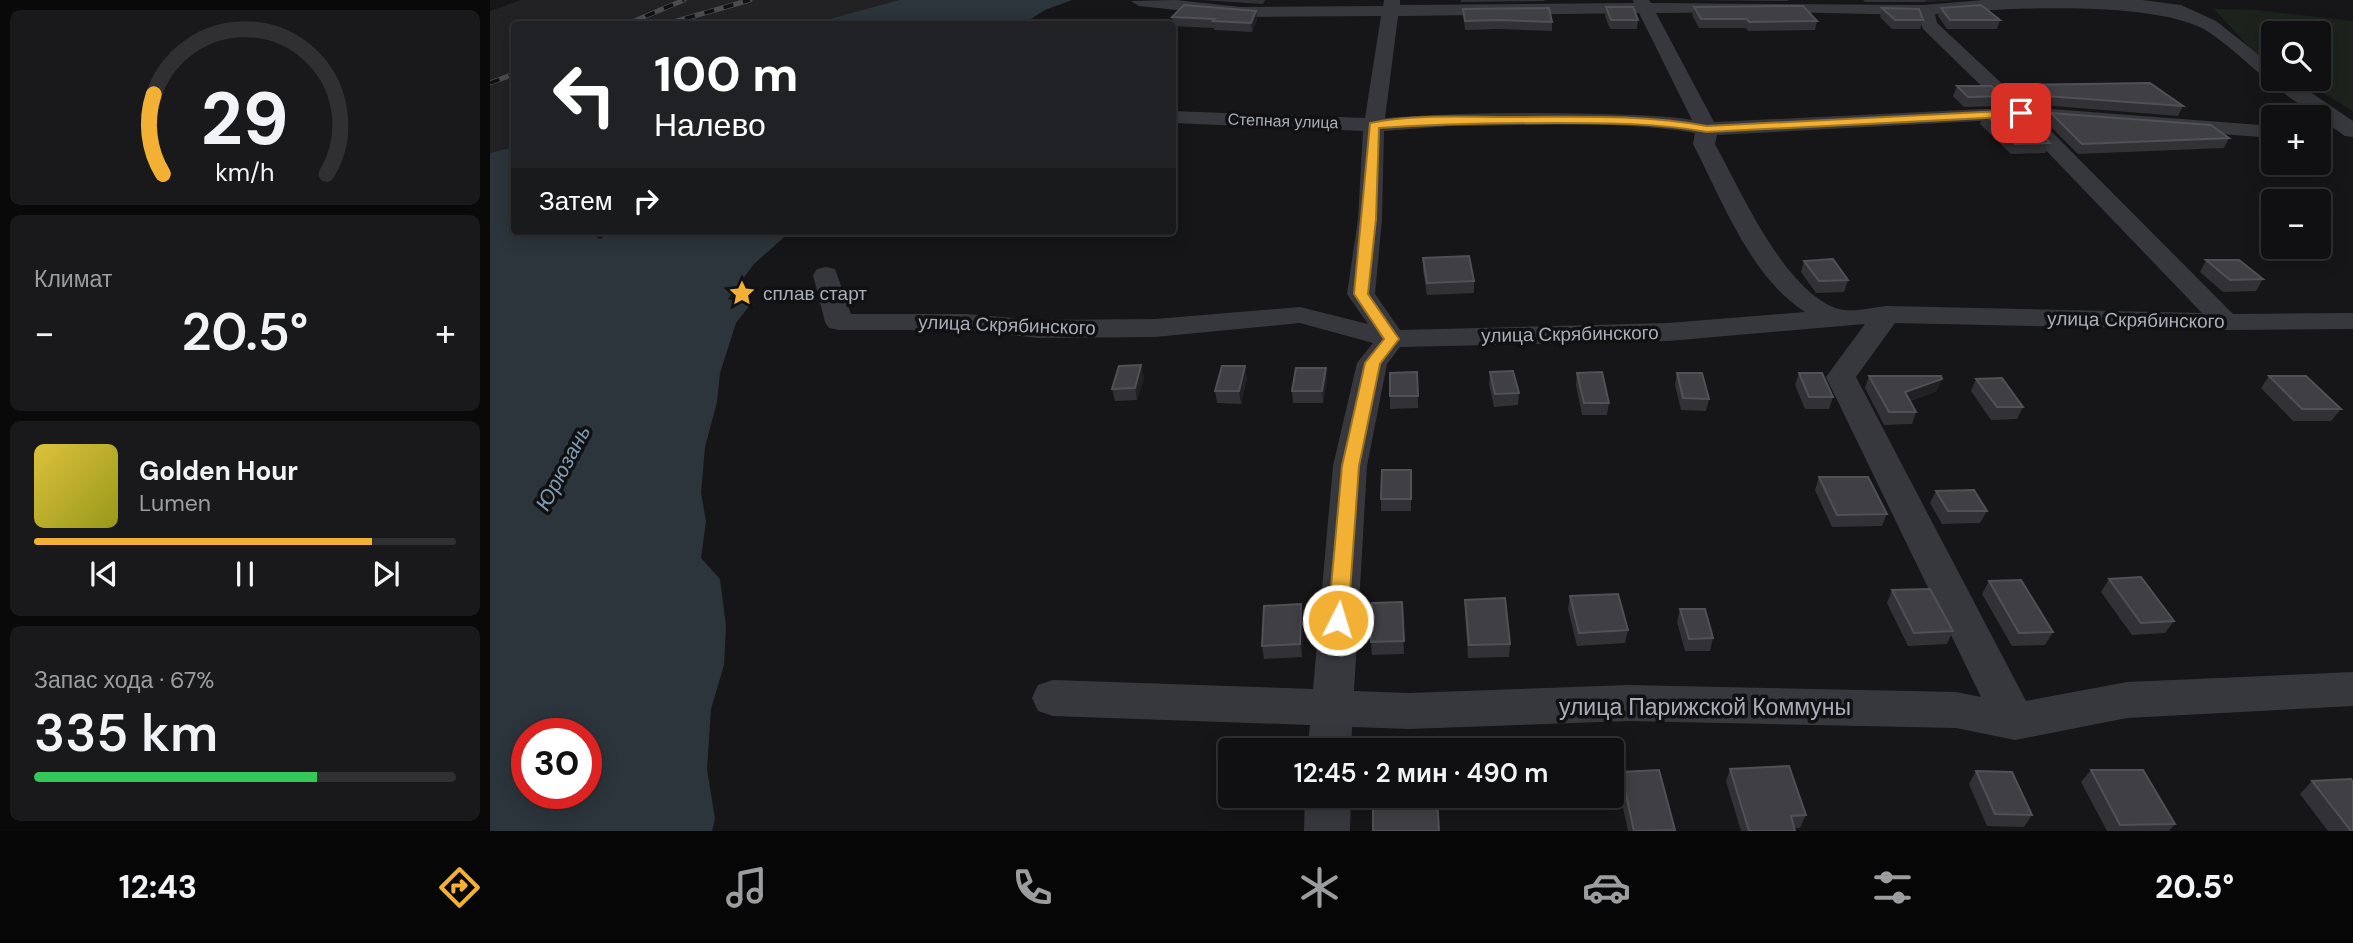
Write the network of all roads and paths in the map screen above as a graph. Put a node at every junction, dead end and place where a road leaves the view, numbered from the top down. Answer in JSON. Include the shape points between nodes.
{"nodes":[{"id":1,"x":1139,"y":1,"type":"edge"},
{"id":2,"x":2117,"y":1,"type":"edge"},
{"id":3,"x":1950,"y":3,"type":"edge"},
{"id":4,"x":1644,"y":4,"type":"edge"},
{"id":5,"x":1391,"y":5,"type":"edge"},
{"id":6,"x":1925,"y":10,"type":"junction"},
{"id":7,"x":2261,"y":65,"type":"edge"},
{"id":8,"x":2295,"y":91,"type":"edge"},
{"id":9,"x":2021,"y":113,"type":"junction"},
{"id":10,"x":1176,"y":117,"type":"edge"},
{"id":11,"x":1374,"y":125,"type":"junction"},
{"id":12,"x":1707,"y":129,"type":"junction"},
{"id":13,"x":2261,"y":131,"type":"edge"},
{"id":14,"x":2353,"y":131,"type":"edge"},
{"id":15,"x":2331,"y":138,"type":"edge"},
{"id":16,"x":2353,"y":141,"type":"edge"},
{"id":17,"x":827,"y":275,"type":"dead end"},
{"id":18,"x":1887,"y":314,"type":"junction"},
{"id":19,"x":1834,"y":318,"type":"junction"},
{"id":20,"x":2353,"y":321,"type":"edge"},
{"id":21,"x":2226,"y":322,"type":"junction"},
{"id":22,"x":1392,"y":339,"type":"junction"},
{"id":23,"x":2353,"y":689,"type":"edge"},
{"id":24,"x":1052,"y":698,"type":"dead end"},
{"id":25,"x":1331,"y":708,"type":"junction"},
{"id":26,"x":2015,"y":722,"type":"junction"},
{"id":27,"x":1330,"y":738,"type":"edge"},
{"id":28,"x":1327,"y":808,"type":"edge"},
{"id":29,"x":1326,"y":831,"type":"edge"}],
"edges":[{"from":1,"to":5,"type":"street","via":[[1241,12]]},
{"from":2,"to":3,"type":"street"},
{"from":2,"to":7,"type":"street","via":[[2175,9],[2210,25]]},
{"from":3,"to":6,"type":"street"},
{"from":4,"to":5,"type":"street"},
{"from":4,"to":6,"type":"street"},
{"from":4,"to":12,"type":"street"},
{"from":5,"to":11,"type":"street"},
{"from":6,"to":9,"type":"street","via":[[1929,25]]},
{"from":8,"to":14,"type":"street"},
{"from":9,"to":12,"type":"street","name":"Степная улица"},
{"from":9,"to":13,"type":"street","name":"Степная улица"},
{"from":9,"to":21,"type":"street"},
{"from":10,"to":11,"type":"street","name":"Степная улица"},
{"from":11,"to":12,"type":"street","name":"Степная улица","via":[[1579,120],[1672,123]]},
{"from":11,"to":22,"type":"street","via":[[1361,294]]},
{"from":12,"to":19,"type":"street","via":[[1704,144],[1765,257],[1795,295]]},
{"from":15,"to":16,"type":"street"},
{"from":17,"to":22,"type":"street","name":"улица Скрябинского","via":[[839,322],[1154,328],[1300,315]]},
{"from":18,"to":19,"type":"street","name":"улица Скрябинского"},
{"from":18,"to":21,"type":"street","name":"улица Скрябинского"},
{"from":18,"to":26,"type":"street","via":[[1841,377]]},
{"from":19,"to":22,"type":"street","name":"улица Скрябинского","via":[[1668,332]]},
{"from":20,"to":21,"type":"street","name":"улица Скрябинского"},
{"from":22,"to":25,"type":"street","via":[[1372,363],[1350,466]]},
{"from":23,"to":26,"type":"street","name":"улица Парижской Коммуны","via":[[2127,700]]},
{"from":24,"to":25,"type":"street","name":"улица Парижской Коммуны"},
{"from":25,"to":26,"type":"street","name":"улица Парижской Коммуны","via":[[1628,703],[1942,709]]},
{"from":25,"to":27,"type":"street"},
{"from":28,"to":29,"type":"street"}]}
